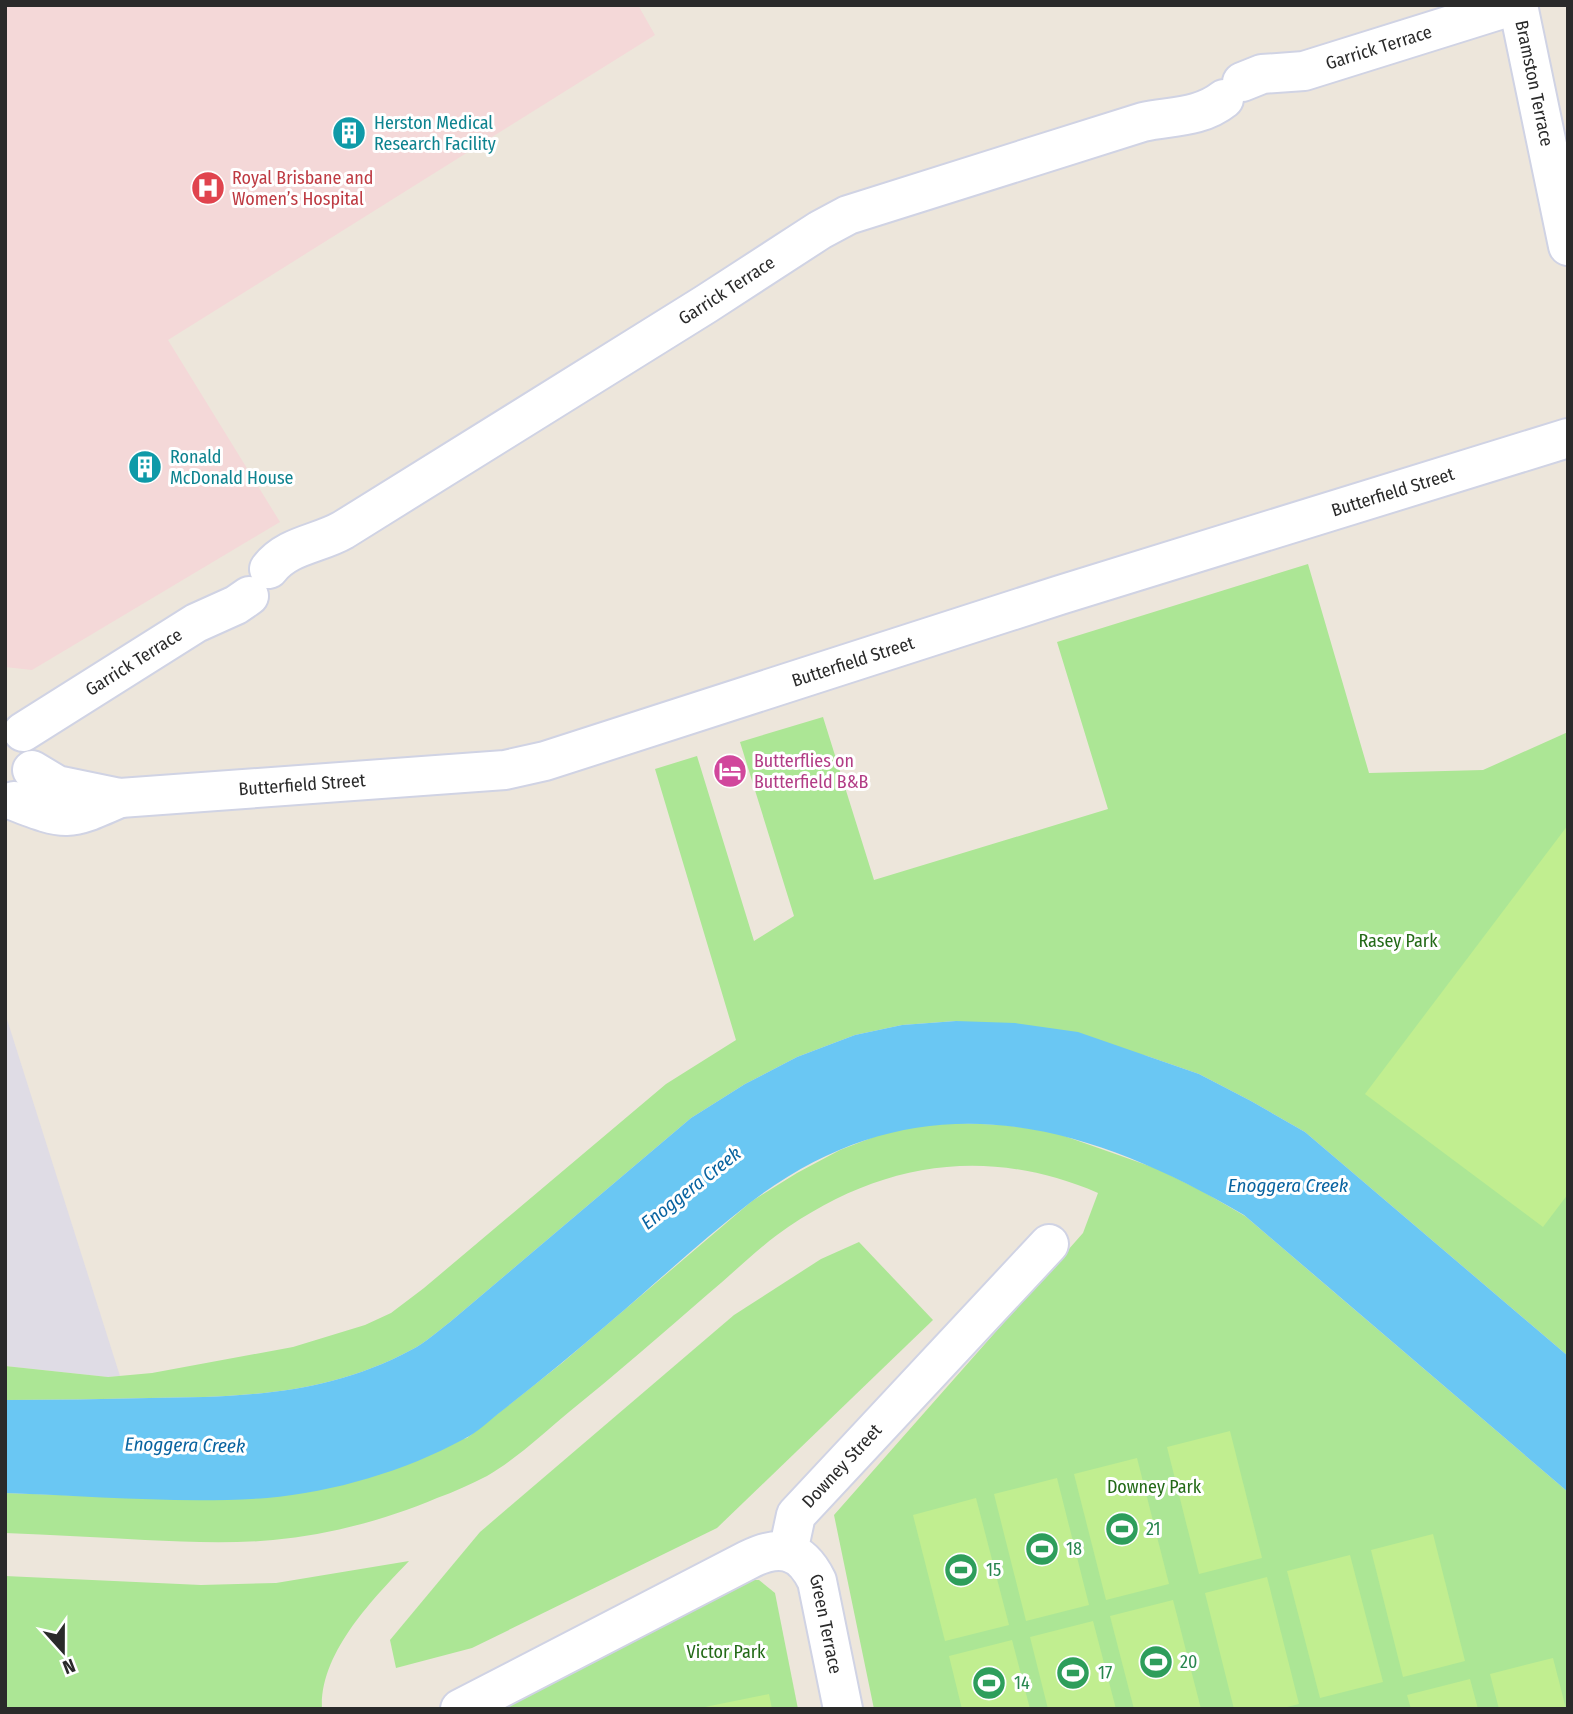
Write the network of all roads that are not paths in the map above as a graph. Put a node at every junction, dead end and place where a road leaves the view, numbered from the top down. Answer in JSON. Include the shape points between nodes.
{"nodes":[{"id":1,"x":1516,"y":5,"type":"edge"},
{"id":2,"x":1568,"y":246,"type":"edge"},
{"id":3,"x":1568,"y":438,"type":"edge"},
{"id":4,"x":14,"y":725,"type":"edge"},
{"id":5,"x":17,"y":793,"type":"edge"},
{"id":6,"x":1049,"y":1244,"type":"dead end"},
{"id":7,"x":788,"y":1552,"type":"junction"},
{"id":8,"x":460,"y":1709,"type":"edge"},
{"id":9,"x":843,"y":1709,"type":"edge"}],
"edges":[{"from":1,"to":2,"type":"street","name":"Bramston Terrace"},
{"from":1,"to":4,"type":"street","name":"Garrick Terrace","via":[[1304,71],[1262,74],[1214,106],[1188,116],[1143,122],[848,215],[343,530],[287,553],[236,605]]},
{"from":3,"to":5,"type":"street","name":"Butterfield Street","via":[[532,764],[465,774],[120,798],[67,818]]},
{"from":4,"to":5,"type":"street","via":[[31,750]]},
{"from":6,"to":7,"type":"street","name":"Downey Street","via":[[796,1515]]},
{"from":7,"to":8,"type":"street","via":[[761,1553]]},
{"from":7,"to":9,"type":"street","name":"Green Terrace","via":[[801,1558],[817,1581]]}]}
